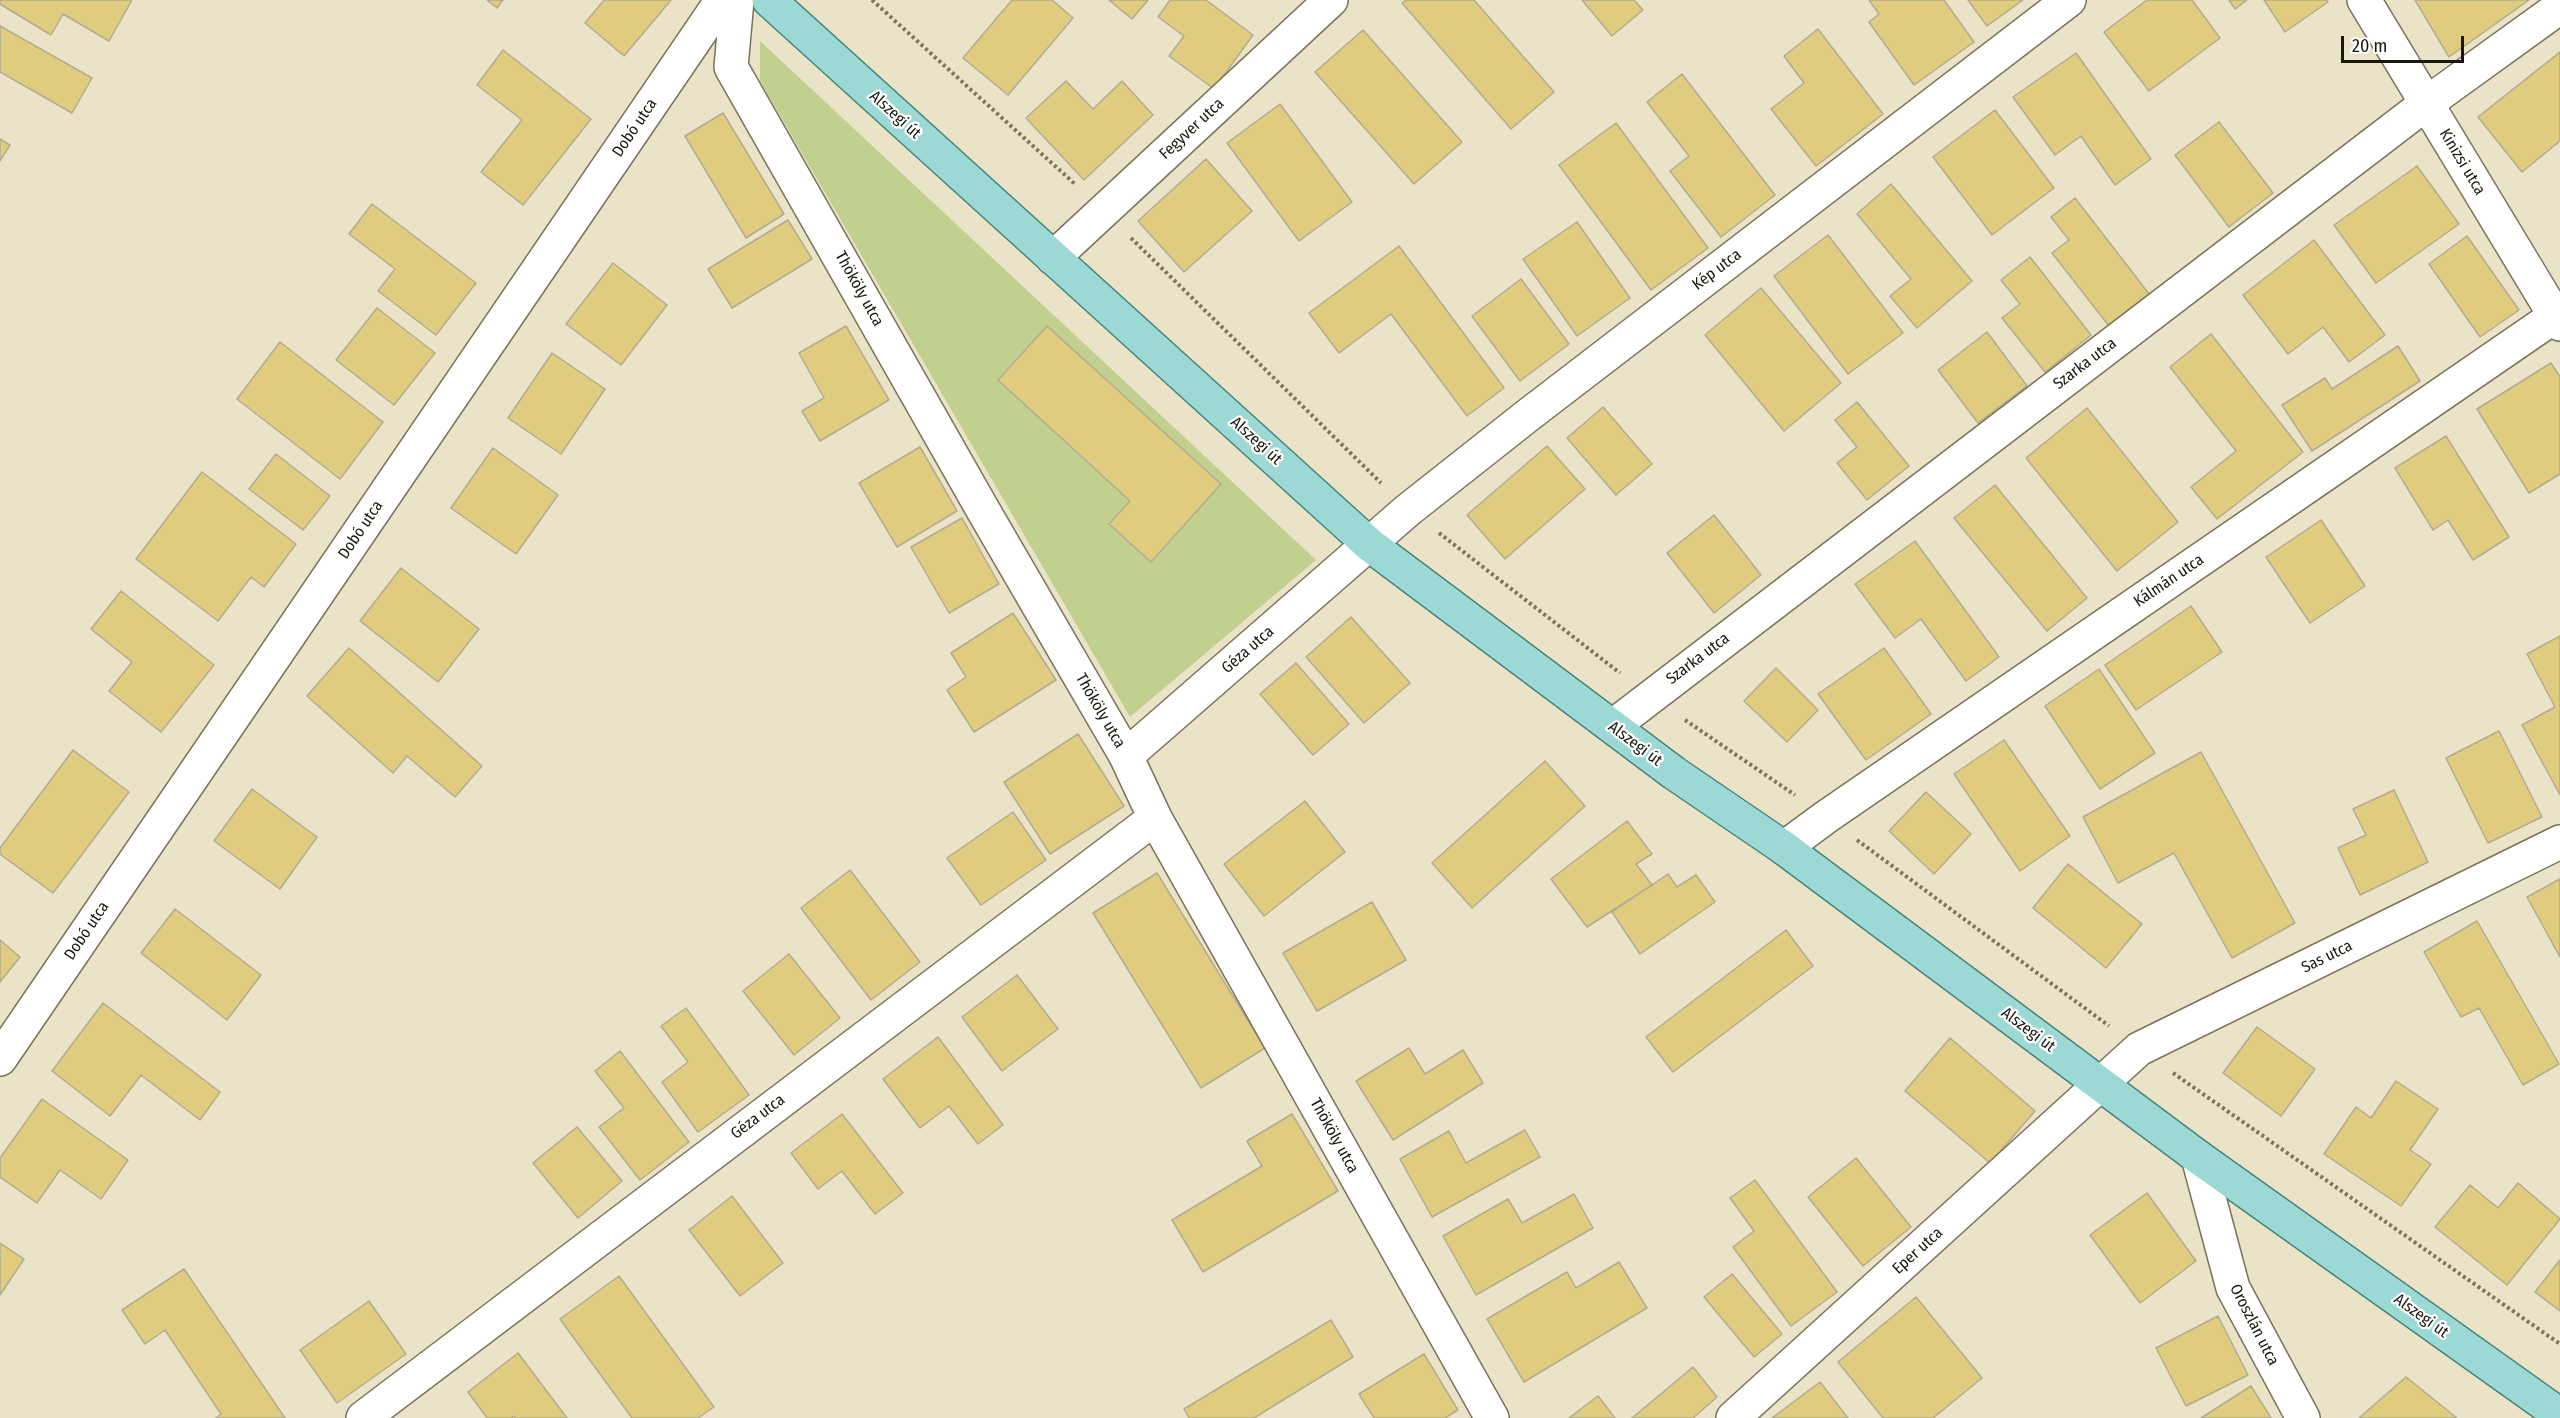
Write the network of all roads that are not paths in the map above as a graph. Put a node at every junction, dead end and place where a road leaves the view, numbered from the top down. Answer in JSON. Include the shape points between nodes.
{"nodes":[{"id":1,"x":722,"y":0,"type":"edge"},
{"id":2,"x":737,"y":0,"type":"edge"},
{"id":3,"x":769,"y":0,"type":"edge"},
{"id":4,"x":1330,"y":0,"type":"edge"},
{"id":5,"x":2069,"y":0,"type":"edge"},
{"id":6,"x":2364,"y":0,"type":"edge"},
{"id":7,"x":2560,"y":7,"type":"edge"},
{"id":8,"x":2427,"y":103,"type":"junction"},
{"id":9,"x":1053,"y":258,"type":"junction"},
{"id":10,"x":2557,"y":320,"type":"edge"},
{"id":11,"x":1370,"y":545,"type":"junction"},
{"id":12,"x":1612,"y":726,"type":"junction"},
{"id":13,"x":1126,"y":756,"type":"junction"},
{"id":14,"x":1155,"y":818,"type":"junction"},
{"id":15,"x":2560,"y":842,"type":"edge"},
{"id":16,"x":1784,"y":848,"type":"junction"},
{"id":17,"x":0,"y":1059,"type":"edge"},
{"id":18,"x":2102,"y":1085,"type":"junction"},
{"id":19,"x":2198,"y":1157,"type":"junction"},
{"id":20,"x":2560,"y":1415,"type":"edge"},
{"id":21,"x":363,"y":1418,"type":"edge"},
{"id":22,"x":1492,"y":1418,"type":"edge"},
{"id":23,"x":1733,"y":1418,"type":"edge"},
{"id":24,"x":2303,"y":1418,"type":"edge"}],
"edges":[{"from":1,"to":17,"type":"street","name":"Dobó utca"},
{"from":2,"to":13,"type":"street","name":"Thököly utca","via":[[731,67]]},
{"from":3,"to":9,"type":"main road","name":"Alszegi út"},
{"from":4,"to":9,"type":"street","name":"Fegyver utca"},
{"from":5,"to":11,"type":"street","name":"Kép utca","via":[[1527,416]]},
{"from":6,"to":8,"type":"street","name":"Kinizsi utca"},
{"from":7,"to":8,"type":"street","name":"Szarka utca"},
{"from":8,"to":10,"type":"street","name":"Kinizsi utca"},
{"from":8,"to":12,"type":"street","name":"Szarka utca"},
{"from":9,"to":11,"type":"main road","name":"Alszegi út"},
{"from":10,"to":16,"type":"street","name":"Kálmán utca"},
{"from":11,"to":12,"type":"main road","name":"Alszegi út"},
{"from":11,"to":13,"type":"street","name":"Géza utca"},
{"from":12,"to":16,"type":"main road","name":"Alszegi út"},
{"from":13,"to":14,"type":"street","name":"Thököly utca"},
{"from":14,"to":21,"type":"street","name":"Géza utca"},
{"from":14,"to":22,"type":"street","name":"Thököly utca"},
{"from":15,"to":18,"type":"street","name":"Sas utca","via":[[2139,1049]]},
{"from":16,"to":18,"type":"main road","name":"Alszegi út"},
{"from":18,"to":19,"type":"main road","name":"Alszegi út"},
{"from":18,"to":23,"type":"street","name":"Eper utca"},
{"from":19,"to":20,"type":"main road","name":"Alszegi út"},
{"from":19,"to":24,"type":"street","name":"Oroszlán utca","via":[[2233,1288]]}]}
